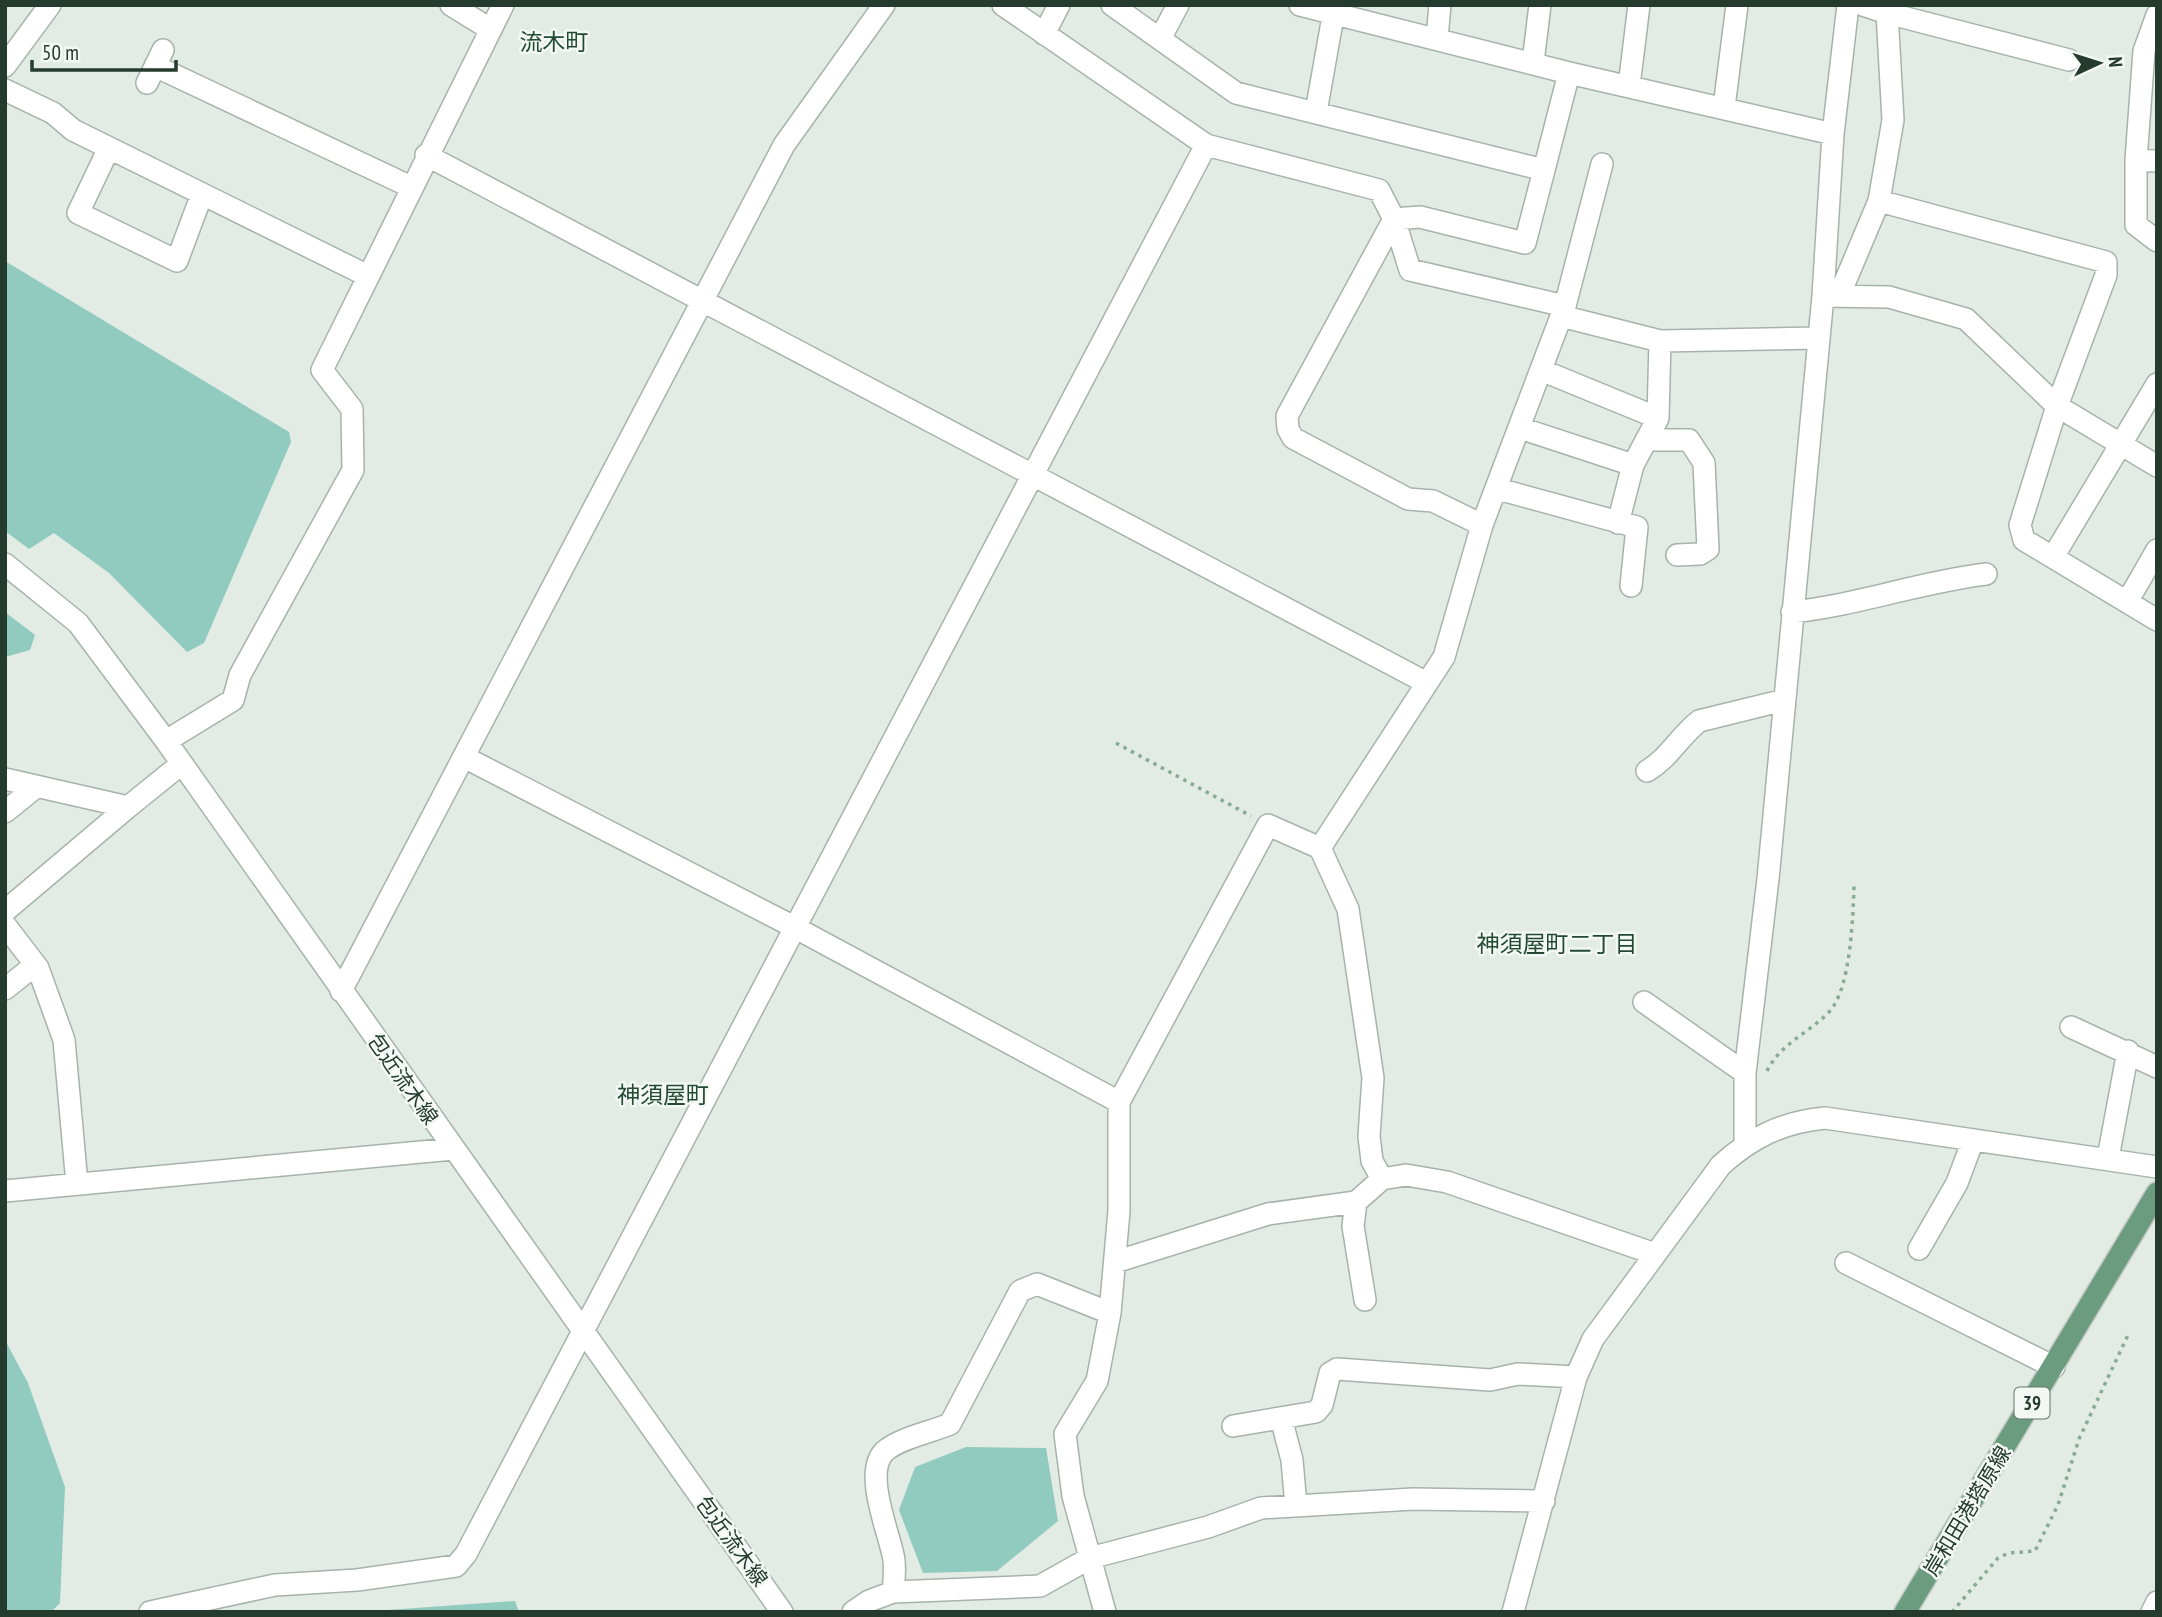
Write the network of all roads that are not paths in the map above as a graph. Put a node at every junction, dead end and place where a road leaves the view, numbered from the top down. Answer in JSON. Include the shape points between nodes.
{"nodes":[{"id":1,"x":50,"y":5,"type":"edge"},
{"id":2,"x":451,"y":5,"type":"edge"},
{"id":3,"x":503,"y":5,"type":"edge"},
{"id":4,"x":884,"y":5,"type":"edge"},
{"id":5,"x":1003,"y":5,"type":"edge"},
{"id":6,"x":1059,"y":5,"type":"edge"},
{"id":7,"x":1112,"y":5,"type":"edge"},
{"id":8,"x":1178,"y":5,"type":"edge"},
{"id":9,"x":1300,"y":5,"type":"edge"},
{"id":10,"x":1440,"y":5,"type":"edge"},
{"id":11,"x":1540,"y":5,"type":"edge"},
{"id":12,"x":1639,"y":5,"type":"edge"},
{"id":13,"x":1737,"y":5,"type":"edge"},
{"id":14,"x":1848,"y":5,"type":"edge"},
{"id":15,"x":1863,"y":5,"type":"edge"},
{"id":16,"x":1335,"y":9,"type":"edge"},
{"id":17,"x":1887,"y":13,"type":"junction"},
{"id":18,"x":2157,"y":15,"type":"edge"},
{"id":19,"x":490,"y":29,"type":"junction"},
{"id":20,"x":1044,"y":34,"type":"junction"},
{"id":21,"x":1437,"y":38,"type":"junction"},
{"id":22,"x":1160,"y":39,"type":"junction"},
{"id":23,"x":2150,"y":53,"type":"edge"},
{"id":24,"x":2069,"y":60,"type":"dead end"},
{"id":25,"x":1533,"y":62,"type":"junction"},
{"id":26,"x":5,"y":66,"type":"edge"},
{"id":27,"x":155,"y":66,"type":"dead end"},
{"id":28,"x":1569,"y":73,"type":"junction"},
{"id":29,"x":1629,"y":86,"type":"junction"},
{"id":30,"x":5,"y":90,"type":"edge"},
{"id":31,"x":1724,"y":107,"type":"junction"},
{"id":32,"x":1316,"y":113,"type":"junction"},
{"id":33,"x":1833,"y":134,"type":"junction"},
{"id":34,"x":1206,"y":145,"type":"junction"},
{"id":35,"x":109,"y":148,"type":"junction"},
{"id":36,"x":426,"y":155,"type":"junction"},
{"id":37,"x":2146,"y":160,"type":"edge"},
{"id":38,"x":1602,"y":164,"type":"dead end"},
{"id":39,"x":1544,"y":170,"type":"junction"},
{"id":40,"x":411,"y":187,"type":"junction"},
{"id":41,"x":202,"y":194,"type":"junction"},
{"id":42,"x":1879,"y":201,"type":"junction"},
{"id":43,"x":1394,"y":219,"type":"junction"},
{"id":44,"x":2157,"y":241,"type":"edge"},
{"id":45,"x":368,"y":276,"type":"junction"},
{"id":46,"x":1831,"y":296,"type":"junction"},
{"id":47,"x":702,"y":301,"type":"junction"},
{"id":48,"x":1563,"y":311,"type":"junction"},
{"id":49,"x":1818,"y":338,"type":"junction"},
{"id":50,"x":1660,"y":341,"type":"junction"},
{"id":51,"x":1541,"y":370,"type":"junction"},
{"id":52,"x":2157,"y":384,"type":"edge"},
{"id":53,"x":2057,"y":405,"type":"junction"},
{"id":54,"x":1658,"y":418,"type":"junction"},
{"id":55,"x":1520,"y":428,"type":"junction"},
{"id":56,"x":1646,"y":440,"type":"junction"},
{"id":57,"x":2120,"y":445,"type":"junction"},
{"id":58,"x":1633,"y":465,"type":"junction"},
{"id":59,"x":2157,"y":466,"type":"edge"},
{"id":60,"x":1031,"y":474,"type":"junction"},
{"id":61,"x":1498,"y":489,"type":"junction"},
{"id":62,"x":1618,"y":523,"type":"junction"},
{"id":63,"x":1482,"y":526,"type":"junction"},
{"id":64,"x":2157,"y":551,"type":"edge"},
{"id":65,"x":1677,"y":555,"type":"dead end"},
{"id":66,"x":2053,"y":557,"type":"junction"},
{"id":67,"x":5,"y":564,"type":"edge"},
{"id":68,"x":1986,"y":574,"type":"dead end"},
{"id":69,"x":1631,"y":586,"type":"dead end"},
{"id":70,"x":2127,"y":602,"type":"junction"},
{"id":71,"x":1791,"y":612,"type":"junction"},
{"id":72,"x":2157,"y":620,"type":"edge"},
{"id":73,"x":1427,"y":683,"type":"junction"},
{"id":74,"x":1784,"y":699,"type":"junction"},
{"id":75,"x":166,"y":741,"type":"junction"},
{"id":76,"x":464,"y":757,"type":"junction"},
{"id":77,"x":180,"y":765,"type":"junction"},
{"id":78,"x":1647,"y":771,"type":"dead end"},
{"id":79,"x":5,"y":779,"type":"edge"},
{"id":80,"x":36,"y":787,"type":"junction"},
{"id":81,"x":128,"y":807,"type":"junction"},
{"id":82,"x":5,"y":812,"type":"edge"},
{"id":83,"x":1320,"y":848,"type":"junction"},
{"id":84,"x":5,"y":911,"type":"edge"},
{"id":85,"x":5,"y":925,"type":"edge"},
{"id":86,"x":794,"y":927,"type":"junction"},
{"id":87,"x":35,"y":965,"type":"junction"},
{"id":88,"x":5,"y":989,"type":"edge"},
{"id":89,"x":341,"y":991,"type":"junction"},
{"id":90,"x":1644,"y":1002,"type":"dead end"},
{"id":91,"x":2071,"y":1027,"type":"dead end"},
{"id":92,"x":2128,"y":1051,"type":"junction"},
{"id":93,"x":2157,"y":1067,"type":"edge"},
{"id":94,"x":1755,"y":1076,"type":"junction"},
{"id":95,"x":1119,"y":1102,"type":"junction"},
{"id":96,"x":1973,"y":1140,"type":"junction"},
{"id":97,"x":1745,"y":1143,"type":"junction"},
{"id":98,"x":453,"y":1149,"type":"junction"},
{"id":99,"x":2108,"y":1157,"type":"junction"},
{"id":100,"x":2157,"y":1167,"type":"edge"},
{"id":101,"x":1382,"y":1179,"type":"junction"},
{"id":102,"x":77,"y":1184,"type":"junction"},
{"id":103,"x":5,"y":1191,"type":"edge"},
{"id":104,"x":2157,"y":1193,"type":"edge"},
{"id":105,"x":1356,"y":1202,"type":"junction"},
{"id":106,"x":1919,"y":1249,"type":"dead end"},
{"id":107,"x":1655,"y":1254,"type":"junction"},
{"id":108,"x":1115,"y":1262,"type":"junction"},
{"id":109,"x":1846,"y":1263,"type":"dead end"},
{"id":110,"x":1365,"y":1300,"type":"dead end"},
{"id":111,"x":1110,"y":1313,"type":"junction"},
{"id":112,"x":583,"y":1333,"type":"junction"},
{"id":113,"x":2054,"y":1367,"type":"junction"},
{"id":114,"x":1576,"y":1377,"type":"junction"},
{"id":115,"x":1280,"y":1418,"type":"junction"},
{"id":116,"x":1233,"y":1426,"type":"dead end"},
{"id":117,"x":1544,"y":1501,"type":"junction"},
{"id":118,"x":1296,"y":1506,"type":"junction"},
{"id":119,"x":1090,"y":1558,"type":"junction"},
{"id":120,"x":893,"y":1592,"type":"junction"},
{"id":121,"x":2157,"y":1602,"type":"edge"},
{"id":122,"x":150,"y":1612,"type":"edge"},
{"id":123,"x":782,"y":1612,"type":"edge"},
{"id":124,"x":853,"y":1612,"type":"edge"},
{"id":125,"x":1105,"y":1612,"type":"edge"},
{"id":126,"x":1513,"y":1612,"type":"edge"},
{"id":127,"x":1905,"y":1612,"type":"edge"},
{"id":128,"x":2152,"y":1612,"type":"edge"}],
"edges":[{"from":1,"to":26,"type":"street"},
{"from":2,"to":19,"type":"street"},
{"from":3,"to":19,"type":"street"},
{"from":4,"to":47,"type":"street","via":[[784,145]]},
{"from":5,"to":20,"type":"street"},
{"from":6,"to":20,"type":"street"},
{"from":7,"to":22,"type":"street"},
{"from":8,"to":22,"type":"street"},
{"from":9,"to":16,"type":"street"},
{"from":10,"to":21,"type":"street"},
{"from":11,"to":25,"type":"street"},
{"from":12,"to":29,"type":"street"},
{"from":13,"to":31,"type":"street"},
{"from":14,"to":33,"type":"street"},
{"from":15,"to":17,"type":"street"},
{"from":16,"to":21,"type":"street"},
{"from":16,"to":32,"type":"street"},
{"from":17,"to":24,"type":"street"},
{"from":17,"to":42,"type":"street","via":[[1893,120]]},
{"from":18,"to":23,"type":"street"},
{"from":19,"to":36,"type":"street"},
{"from":20,"to":34,"type":"street"},
{"from":21,"to":25,"type":"street"},
{"from":22,"to":32,"type":"street","via":[[1236,93]]},
{"from":23,"to":37,"type":"street"},
{"from":25,"to":28,"type":"street"},
{"from":27,"to":40,"type":"street"},
{"from":28,"to":29,"type":"street"},
{"from":28,"to":39,"type":"street"},
{"from":29,"to":31,"type":"street"},
{"from":30,"to":35,"type":"street"},
{"from":31,"to":33,"type":"street"},
{"from":32,"to":39,"type":"street"},
{"from":33,"to":46,"type":"street"},
{"from":34,"to":43,"type":"street","via":[[1379,190]]},
{"from":34,"to":60,"type":"street"},
{"from":35,"to":41,"type":"street"},
{"from":35,"to":41,"type":"street","via":[[78,213],[177,261]]},
{"from":36,"to":40,"type":"street"},
{"from":36,"to":47,"type":"street"},
{"from":37,"to":44,"type":"street","via":[[2136,225]]},
{"from":38,"to":48,"type":"street"},
{"from":39,"to":43,"type":"street","via":[[1525,243],[1420,217]]},
{"from":40,"to":45,"type":"street"},
{"from":41,"to":45,"type":"street"},
{"from":42,"to":46,"type":"street"},
{"from":42,"to":53,"type":"street","via":[[2106,262],[2106,275]]},
{"from":43,"to":48,"type":"street","via":[[1410,270]]},
{"from":43,"to":63,"type":"street","via":[[1287,416],[1287,429],[1293,438],[1408,499],[1433,501]]},
{"from":45,"to":75,"type":"street","via":[[322,370],[352,409],[354,470],[240,675],[233,700]]},
{"from":46,"to":49,"type":"street"},
{"from":46,"to":53,"type":"street","via":[[1889,296],[1966,318]]},
{"from":47,"to":60,"type":"street"},
{"from":47,"to":76,"type":"street"},
{"from":48,"to":50,"type":"street"},
{"from":48,"to":51,"type":"street"},
{"from":49,"to":50,"type":"street"},
{"from":49,"to":71,"type":"street"},
{"from":50,"to":54,"type":"street"},
{"from":51,"to":54,"type":"street"},
{"from":51,"to":55,"type":"street"},
{"from":52,"to":57,"type":"street"},
{"from":53,"to":57,"type":"street"},
{"from":53,"to":66,"type":"street","via":[[2020,525],[2024,540]]},
{"from":54,"to":56,"type":"street"},
{"from":55,"to":58,"type":"street"},
{"from":55,"to":61,"type":"street"},
{"from":56,"to":58,"type":"street"},
{"from":56,"to":65,"type":"street","via":[[1689,440],[1704,463],[1708,549]]},
{"from":57,"to":59,"type":"street"},
{"from":57,"to":66,"type":"street"},
{"from":58,"to":62,"type":"street"},
{"from":60,"to":73,"type":"street"},
{"from":60,"to":86,"type":"street"},
{"from":61,"to":62,"type":"street"},
{"from":61,"to":63,"type":"street"},
{"from":62,"to":69,"type":"street","via":[[1637,527]]},
{"from":63,"to":73,"type":"street","via":[[1444,656]]},
{"from":64,"to":70,"type":"street"},
{"from":66,"to":70,"type":"street"},
{"from":67,"to":75,"type":"street","name":"包近流木線","via":[[78,623]]},
{"from":68,"to":71,"type":"street","via":[[1945,579],[1835,607]]},
{"from":70,"to":72,"type":"street"},
{"from":71,"to":74,"type":"street"},
{"from":73,"to":83,"type":"street"},
{"from":74,"to":78,"type":"street","via":[[1699,721],[1665,761]]},
{"from":74,"to":94,"type":"street"},
{"from":75,"to":77,"type":"street","name":"包近流木線"},
{"from":76,"to":86,"type":"street"},
{"from":76,"to":89,"type":"street"},
{"from":77,"to":81,"type":"street"},
{"from":77,"to":89,"type":"street","name":"包近流木線"},
{"from":79,"to":80,"type":"street"},
{"from":80,"to":81,"type":"street"},
{"from":80,"to":82,"type":"street"},
{"from":81,"to":84,"type":"street"},
{"from":83,"to":95,"type":"street","via":[[1268,825]]},
{"from":83,"to":101,"type":"street","via":[[1348,909],[1373,1078],[1372,1161]]},
{"from":85,"to":87,"type":"street"},
{"from":86,"to":95,"type":"street"},
{"from":86,"to":112,"type":"street"},
{"from":87,"to":88,"type":"street"},
{"from":87,"to":102,"type":"street","via":[[64,1040]]},
{"from":89,"to":98,"type":"street","name":"包近流木線"},
{"from":90,"to":94,"type":"street"},
{"from":91,"to":92,"type":"street"},
{"from":92,"to":93,"type":"street"},
{"from":92,"to":99,"type":"street"},
{"from":94,"to":97,"type":"street"},
{"from":95,"to":108,"type":"street"},
{"from":96,"to":97,"type":"street","via":[[1825,1118],[1797,1121]]},
{"from":96,"to":99,"type":"street"},
{"from":96,"to":106,"type":"street","via":[[1957,1183]]},
{"from":97,"to":107,"type":"street","via":[[1721,1165]]},
{"from":98,"to":102,"type":"street"},
{"from":98,"to":112,"type":"street","name":"包近流木線"},
{"from":99,"to":100,"type":"street"},
{"from":101,"to":105,"type":"street"},
{"from":101,"to":107,"type":"street","via":[[1406,1175],[1447,1182]]},
{"from":102,"to":103,"type":"street"},
{"from":104,"to":113,"type":"main road","name":"岸和田港塔原線","number":"39"},
{"from":105,"to":108,"type":"street","via":[[1268,1214]]},
{"from":105,"to":110,"type":"street","via":[[1353,1226]]},
{"from":107,"to":114,"type":"street","via":[[1592,1339]]},
{"from":108,"to":111,"type":"street"},
{"from":109,"to":113,"type":"street"},
{"from":111,"to":119,"type":"street","via":[[1097,1381],[1065,1434],[1073,1496]]},
{"from":111,"to":120,"type":"street","via":[[1037,1284],[1027,1285],[950,1424],[887,1449],[880,1457],[878,1495],[894,1558]]},
{"from":112,"to":122,"type":"street","via":[[456,1566],[357,1580],[275,1585]]},
{"from":112,"to":123,"type":"street","name":"包近流木線"},
{"from":113,"to":127,"type":"main road","name":"岸和田港塔原線","number":"39"},
{"from":114,"to":115,"type":"street","via":[[1518,1374],[1490,1380],[1337,1369],[1331,1373],[1316,1412]]},
{"from":114,"to":117,"type":"street"},
{"from":115,"to":116,"type":"street"},
{"from":115,"to":118,"type":"street","via":[[1292,1460]]},
{"from":117,"to":118,"type":"street","via":[[1413,1499]]},
{"from":117,"to":126,"type":"street"},
{"from":118,"to":119,"type":"street","via":[[1261,1508]]},
{"from":119,"to":120,"type":"street","via":[[1040,1586]]},
{"from":119,"to":125,"type":"street"},
{"from":120,"to":124,"type":"street"},
{"from":121,"to":128,"type":"street"}]}
